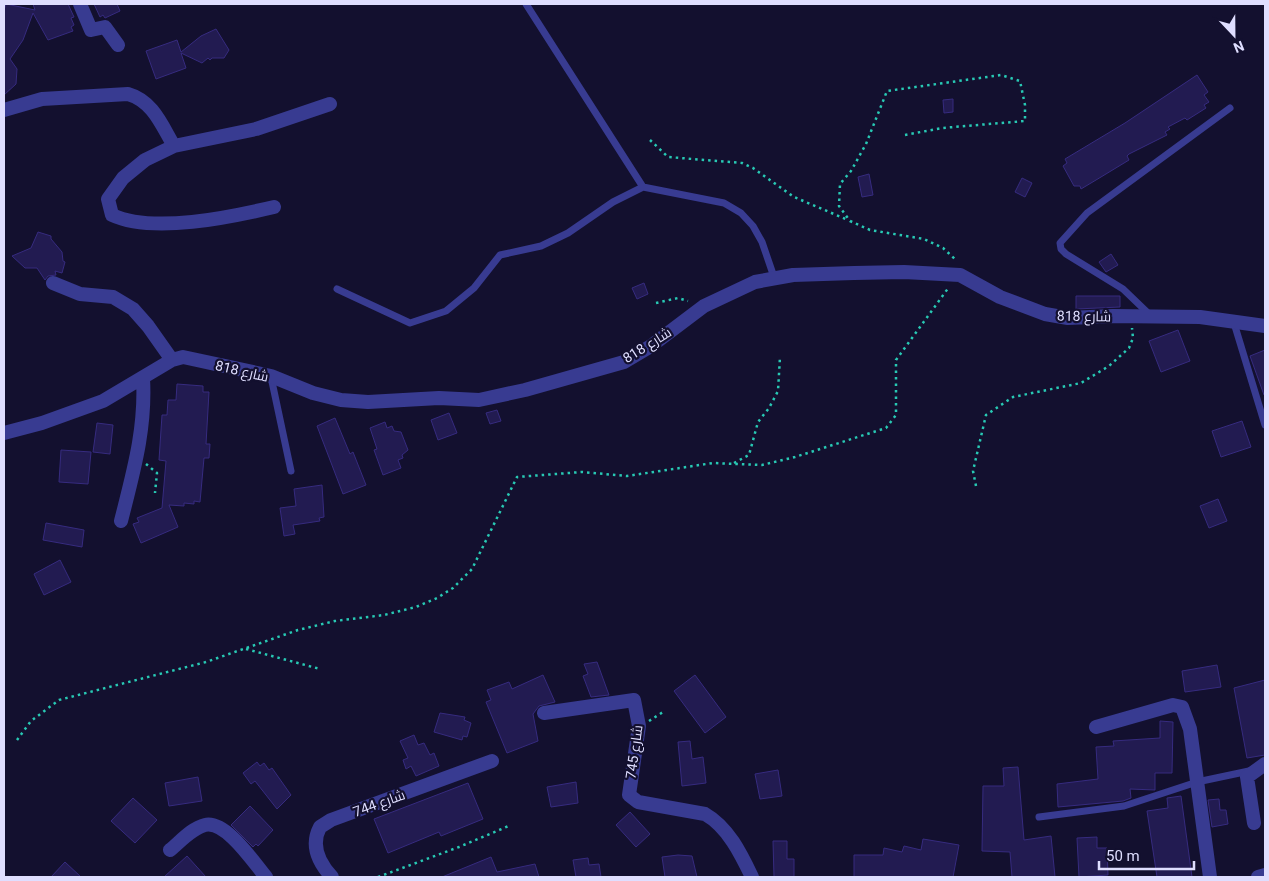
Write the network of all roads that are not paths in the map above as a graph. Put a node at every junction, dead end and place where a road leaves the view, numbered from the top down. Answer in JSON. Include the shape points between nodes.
{"nodes":[{"id":1,"x":80,"y":4,"type":"edge"},
{"id":2,"x":526,"y":4,"type":"edge"},
{"id":3,"x":118,"y":45,"type":"dead end"},
{"id":4,"x":330,"y":104,"type":"dead end"},
{"id":5,"x":1230,"y":108,"type":"dead end"},
{"id":6,"x":4,"y":110,"type":"edge"},
{"id":7,"x":174,"y":146,"type":"junction"},
{"id":8,"x":643,"y":187,"type":"junction"},
{"id":9,"x":274,"y":207,"type":"dead end"},
{"id":10,"x":774,"y":277,"type":"junction"},
{"id":11,"x":52,"y":283,"type":"dead end"},
{"id":12,"x":337,"y":289,"type":"dead end"},
{"id":13,"x":1151,"y":316,"type":"junction"},
{"id":14,"x":1234,"y":323,"type":"junction"},
{"id":15,"x":1265,"y":326,"type":"edge"},
{"id":16,"x":172,"y":360,"type":"junction"},
{"id":17,"x":271,"y":376,"type":"junction"},
{"id":18,"x":143,"y":378,"type":"junction"},
{"id":19,"x":1265,"y":426,"type":"edge"},
{"id":20,"x":4,"y":433,"type":"edge"},
{"id":21,"x":291,"y":471,"type":"dead end"},
{"id":22,"x":122,"y":522,"type":"dead end"},
{"id":23,"x":544,"y":713,"type":"dead end"},
{"id":24,"x":1096,"y":727,"type":"dead end"},
{"id":25,"x":492,"y":761,"type":"dead end"},
{"id":26,"x":1260,"y":768,"type":"edge"},
{"id":27,"x":1197,"y":782,"type":"junction"},
{"id":28,"x":1039,"y":817,"type":"dead end"},
{"id":29,"x":1254,"y":823,"type":"dead end"},
{"id":30,"x":170,"y":850,"type":"dead end"},
{"id":31,"x":1265,"y":875,"type":"edge"},
{"id":32,"x":266,"y":877,"type":"edge"},
{"id":33,"x":332,"y":877,"type":"edge"},
{"id":34,"x":752,"y":877,"type":"edge"},
{"id":35,"x":1210,"y":877,"type":"edge"},
{"id":36,"x":1258,"y":877,"type":"edge"}],
"edges":[{"from":1,"to":3,"type":"street","via":[[91,30],[105,26]]},
{"from":2,"to":8,"type":"lane"},
{"from":4,"to":7,"type":"street","via":[[256,129]]},
{"from":5,"to":13,"type":"lane","via":[[1087,212],[1060,242],[1066,254],[1123,289]]},
{"from":6,"to":7,"type":"street","via":[[42,99],[128,94],[140,97],[153,111]]},
{"from":7,"to":9,"type":"street","via":[[145,160],[123,178],[108,199],[112,215],[139,222],[170,222],[235,216]]},
{"from":8,"to":10,"type":"lane","via":[[724,203],[741,213],[762,242]]},
{"from":8,"to":12,"type":"lane","via":[[541,246],[500,255],[474,288],[446,311],[428,318],[410,323]]},
{"from":10,"to":13,"type":"street","name":"شارع 818","via":[[904,272],[960,275],[1045,314],[1068,318]]},
{"from":10,"to":17,"type":"street","name":"شارع 818","via":[[754,282],[704,306],[624,362],[479,400],[342,400],[313,393]]},
{"from":11,"to":16,"type":"street","via":[[80,294],[113,297],[133,309]]},
{"from":13,"to":14,"type":"street","name":"شارع 818","via":[[1200,317]]},
{"from":14,"to":15,"type":"street","name":"شارع 818"},
{"from":14,"to":19,"type":"lane"},
{"from":16,"to":17,"type":"street","name":"شارع 818","via":[[183,357]]},
{"from":16,"to":18,"type":"street"},
{"from":17,"to":21,"type":"lane"},
{"from":18,"to":20,"type":"street","via":[[80,410]]},
{"from":18,"to":22,"type":"street","via":[[142,433]]},
{"from":23,"to":34,"type":"street","name":"شارع 745","via":[[634,700],[639,726],[629,795],[638,802],[705,814],[714,819],[729,836]]},
{"from":24,"to":27,"type":"street","via":[[1173,705],[1182,707],[1190,729]]},
{"from":25,"to":33,"type":"street","name":"شارع 744","via":[[331,820],[320,827],[315,843],[316,855]]},
{"from":26,"to":27,"type":"lane"},
{"from":26,"to":29,"type":"street","via":[[1247,777]]},
{"from":27,"to":28,"type":"lane","via":[[1124,806]]},
{"from":27,"to":35,"type":"street"},
{"from":30,"to":32,"type":"street","via":[[196,829],[214,825],[243,849]]},
{"from":31,"to":36,"type":"street"}]}
